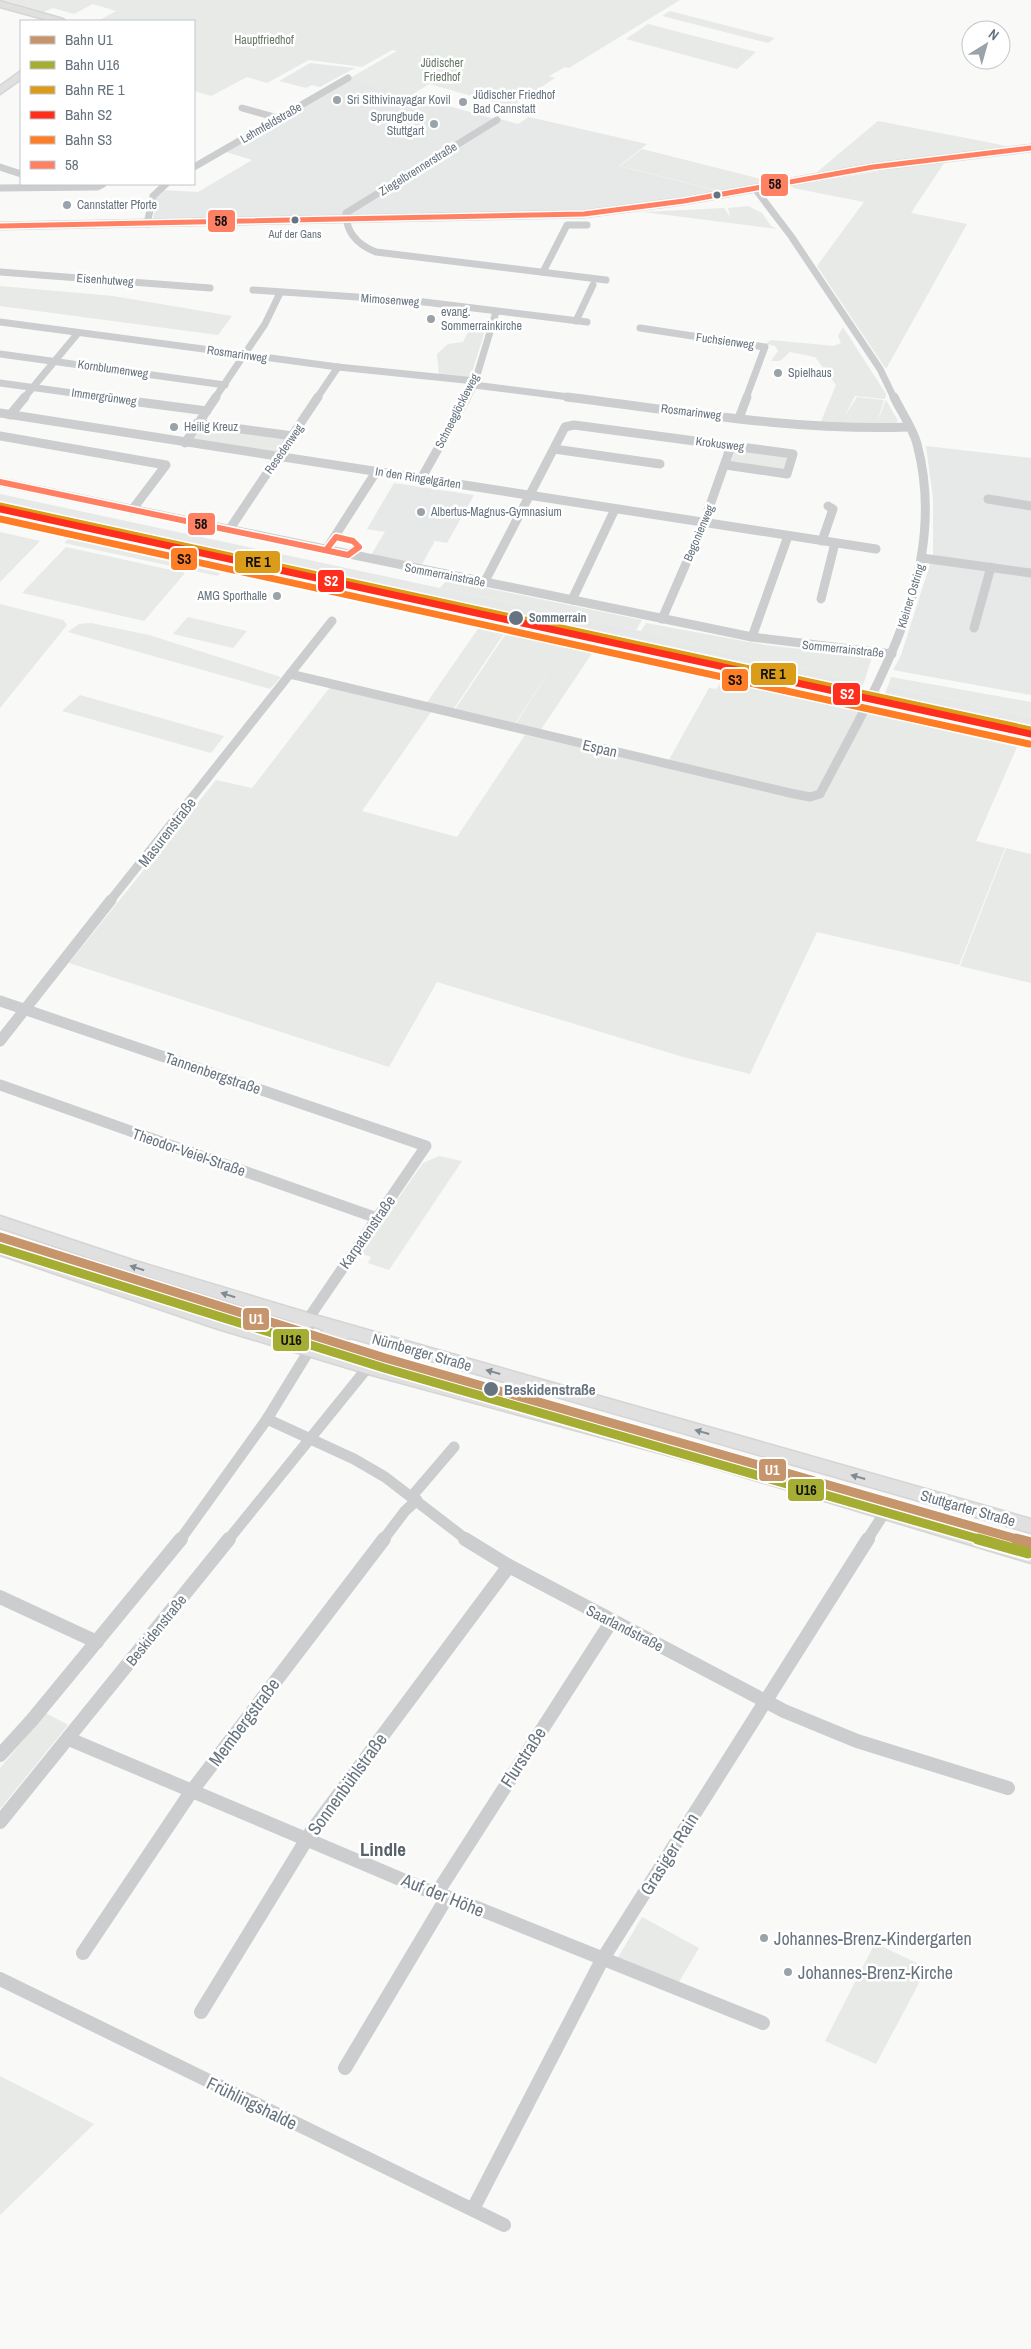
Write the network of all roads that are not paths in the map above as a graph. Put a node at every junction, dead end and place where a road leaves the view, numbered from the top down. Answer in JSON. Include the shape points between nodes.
{"nodes":[{"id":1,"x":0,"y":4,"type":"edge"},
{"id":2,"x":56,"y":20,"type":"edge"},
{"id":3,"x":20,"y":75,"type":"edge"},
{"id":4,"x":348,"y":78,"type":"dead end"},
{"id":5,"x":2,"y":86,"type":"edge"},
{"id":6,"x":242,"y":108,"type":"dead end"},
{"id":7,"x":278,"y":118,"type":"junction"},
{"id":8,"x":497,"y":120,"type":"dead end"},
{"id":9,"x":1031,"y":148,"type":"edge"},
{"id":10,"x":195,"y":166,"type":"edge"},
{"id":11,"x":0,"y":167,"type":"edge"},
{"id":12,"x":20,"y":174,"type":"edge"},
{"id":13,"x":100,"y":185,"type":"edge"},
{"id":14,"x":164,"y":185,"type":"edge"},
{"id":15,"x":50,"y":186,"type":"edge"},
{"id":16,"x":0,"y":188,"type":"edge"},
{"id":17,"x":756,"y":190,"type":"junction"},
{"id":18,"x":347,"y":217,"type":"junction"},
{"id":19,"x":147,"y":224,"type":"junction"},
{"id":20,"x":587,"y":225,"type":"dead end"},
{"id":21,"x":0,"y":226,"type":"edge"},
{"id":22,"x":0,"y":272,"type":"edge"},
{"id":23,"x":543,"y":272,"type":"junction"},
{"id":24,"x":606,"y":280,"type":"dead end"},
{"id":25,"x":593,"y":285,"type":"dead end"},
{"id":26,"x":210,"y":288,"type":"dead end"},
{"id":27,"x":252,"y":290,"type":"dead end"},
{"id":28,"x":280,"y":294,"type":"junction"},
{"id":29,"x":496,"y":312,"type":"junction"},
{"id":30,"x":576,"y":320,"type":"junction"},
{"id":31,"x":0,"y":322,"type":"edge"},
{"id":32,"x":587,"y":322,"type":"dead end"},
{"id":33,"x":640,"y":328,"type":"dead end"},
{"id":34,"x":78,"y":332,"type":"junction"},
{"id":35,"x":0,"y":354,"type":"edge"},
{"id":36,"x":245,"y":355,"type":"junction"},
{"id":37,"x":53,"y":361,"type":"junction"},
{"id":38,"x":338,"y":367,"type":"junction"},
{"id":39,"x":0,"y":383,"type":"edge"},
{"id":40,"x":474,"y":383,"type":"junction"},
{"id":41,"x":225,"y":385,"type":"junction"},
{"id":42,"x":32,"y":387,"type":"junction"},
{"id":43,"x":207,"y":411,"type":"junction"},
{"id":44,"x":0,"y":413,"type":"edge"},
{"id":45,"x":10,"y":415,"type":"junction"},
{"id":46,"x":739,"y":418,"type":"junction"},
{"id":47,"x":197,"y":423,"type":"junction"},
{"id":48,"x":908,"y":426,"type":"junction"},
{"id":49,"x":0,"y":436,"type":"edge"},
{"id":50,"x":293,"y":436,"type":"junction"},
{"id":51,"x":185,"y":443,"type":"junction"},
{"id":52,"x":731,"y":446,"type":"junction"},
{"id":53,"x":554,"y":448,"type":"junction"},
{"id":54,"x":278,"y":456,"type":"junction"},
{"id":55,"x":660,"y":464,"type":"dead end"},
{"id":56,"x":726,"y":466,"type":"junction"},
{"id":57,"x":376,"y":472,"type":"junction"},
{"id":58,"x":422,"y":479,"type":"junction"},
{"id":59,"x":0,"y":482,"type":"edge"},
{"id":60,"x":531,"y":496,"type":"junction"},
{"id":61,"x":988,"y":499,"type":"dead end"},
{"id":62,"x":828,"y":506,"type":"dead end"},
{"id":63,"x":1031,"y":506,"type":"edge"},
{"id":64,"x":615,"y":509,"type":"junction"},
{"id":65,"x":132,"y":510,"type":"junction"},
{"id":66,"x":704,"y":522,"type":"junction"},
{"id":67,"x":229,"y":530,"type":"junction"},
{"id":68,"x":788,"y":536,"type":"junction"},
{"id":69,"x":822,"y":541,"type":"junction"},
{"id":70,"x":835,"y":543,"type":"junction"},
{"id":71,"x":876,"y":549,"type":"dead end"},
{"id":72,"x":326,"y":550,"type":"junction"},
{"id":73,"x":922,"y":558,"type":"junction"},
{"id":74,"x":991,"y":567,"type":"junction"},
{"id":75,"x":1031,"y":573,"type":"edge"},
{"id":76,"x":484,"y":583,"type":"junction"},
{"id":77,"x":821,"y":599,"type":"dead end"},
{"id":78,"x":572,"y":600,"type":"junction"},
{"id":79,"x":662,"y":619,"type":"junction"},
{"id":80,"x":332,"y":621,"type":"dead end"},
{"id":81,"x":974,"y":628,"type":"dead end"},
{"id":82,"x":752,"y":637,"type":"junction"},
{"id":83,"x":892,"y":654,"type":"junction"},
{"id":84,"x":290,"y":674,"type":"junction"},
{"id":85,"x":865,"y":709,"type":"joint"},
{"id":86,"x":0,"y":1001,"type":"edge"},
{"id":87,"x":27,"y":1009,"type":"junction"},
{"id":88,"x":0,"y":1041,"type":"edge"},
{"id":89,"x":0,"y":1085,"type":"edge"},
{"id":90,"x":426,"y":1146,"type":"joint"},
{"id":91,"x":377,"y":1218,"type":"junction"},
{"id":92,"x":0,"y":1222,"type":"edge"},
{"id":93,"x":0,"y":1250,"type":"edge"},
{"id":94,"x":308,"y":1319,"type":"junction"},
{"id":95,"x":357,"y":1333,"type":"junction"},
{"id":96,"x":261,"y":1335,"type":"junction"},
{"id":97,"x":310,"y":1349,"type":"junction"},
{"id":98,"x":368,"y":1367,"type":"junction"},
{"id":99,"x":267,"y":1419,"type":"junction"},
{"id":100,"x":309,"y":1438,"type":"junction"},
{"id":101,"x":454,"y":1447,"type":"dead end"},
{"id":102,"x":905,"y":1490,"type":"joint"},
{"id":103,"x":414,"y":1498,"type":"junction"},
{"id":104,"x":885,"y":1512,"type":"junction"},
{"id":105,"x":1031,"y":1526,"type":"edge"},
{"id":106,"x":1031,"y":1555,"type":"edge"},
{"id":107,"x":509,"y":1566,"type":"junction"},
{"id":108,"x":0,"y":1597,"type":"edge"},
{"id":109,"x":612,"y":1622,"type":"junction"},
{"id":110,"x":97,"y":1642,"type":"junction"},
{"id":111,"x":766,"y":1701,"type":"junction"},
{"id":112,"x":68,"y":1739,"type":"junction"},
{"id":113,"x":0,"y":1755,"type":"edge"},
{"id":114,"x":1008,"y":1788,"type":"dead end"},
{"id":115,"x":191,"y":1792,"type":"junction"},
{"id":116,"x":0,"y":1822,"type":"edge"},
{"id":117,"x":306,"y":1840,"type":"junction"},
{"id":118,"x":442,"y":1895,"type":"junction"},
{"id":119,"x":83,"y":1953,"type":"dead end"},
{"id":120,"x":602,"y":1960,"type":"junction"},
{"id":121,"x":0,"y":1979,"type":"edge"},
{"id":122,"x":201,"y":2012,"type":"dead end"},
{"id":123,"x":763,"y":2022,"type":"dead end"},
{"id":124,"x":345,"y":2068,"type":"dead end"},
{"id":125,"x":473,"y":2209,"type":"junction"},
{"id":126,"x":504,"y":2225,"type":"dead end"}],
"edges":[{"from":1,"to":2,"type":"main road"},
{"from":3,"to":5,"type":"main road"},
{"from":4,"to":7,"type":"street","name":"Lehmfeldstraße"},
{"from":6,"to":7,"type":"street"},
{"from":7,"to":10,"type":"street","name":"Lehmfeldstraße"},
{"from":8,"to":18,"type":"street","name":"Ziegelbrennerstraße"},
{"from":9,"to":17,"type":"main road","via":[[862,169]]},
{"from":11,"to":12,"type":"street"},
{"from":13,"to":15,"type":"street"},
{"from":14,"to":19,"type":"street","via":[[152,196]]},
{"from":15,"to":16,"type":"street"},
{"from":17,"to":18,"type":"main road","via":[[584,214]]},
{"from":17,"to":48,"type":"street","name":"Kleiner Ostring","via":[[791,236],[880,369]]},
{"from":18,"to":19,"type":"main road","via":[[323,221]]},
{"from":18,"to":23,"type":"street","via":[[352,238],[358,245],[376,252]]},
{"from":19,"to":21,"type":"main road"},
{"from":20,"to":23,"type":"street","via":[[567,225]]},
{"from":22,"to":26,"type":"street","name":"Eisenhutweg"},
{"from":23,"to":24,"type":"street"},
{"from":25,"to":30,"type":"street"},
{"from":27,"to":28,"type":"street","name":"Mimosenweg"},
{"from":28,"to":29,"type":"street","name":"Mimosenweg","via":[[416,301]]},
{"from":28,"to":36,"type":"street"},
{"from":29,"to":30,"type":"street","name":"Mimosenweg"},
{"from":29,"to":40,"type":"street","name":"Schneeglöckleweg"},
{"from":30,"to":32,"type":"street","name":"Mimosenweg"},
{"from":31,"to":34,"type":"street","name":"Rosmarinweg"},
{"from":33,"to":46,"type":"street","name":"Fuchsienweg","via":[[765,347]]},
{"from":34,"to":36,"type":"street","name":"Rosmarinweg"},
{"from":34,"to":37,"type":"street"},
{"from":35,"to":37,"type":"street","name":"Kornblumenweg"},
{"from":36,"to":38,"type":"street","name":"Rosmarinweg"},
{"from":36,"to":41,"type":"street"},
{"from":37,"to":41,"type":"street","name":"Kornblumenweg"},
{"from":37,"to":42,"type":"street"},
{"from":38,"to":40,"type":"street","name":"Rosmarinweg"},
{"from":38,"to":50,"type":"street","name":"Resedenweg"},
{"from":39,"to":42,"type":"street","name":"Immergrünweg"},
{"from":40,"to":46,"type":"street","name":"Rosmarinweg"},
{"from":40,"to":58,"type":"street","name":"Schneeglöckleweg"},
{"from":41,"to":43,"type":"street"},
{"from":42,"to":43,"type":"street","name":"Immergrünweg"},
{"from":42,"to":45,"type":"street"},
{"from":43,"to":47,"type":"street"},
{"from":44,"to":45,"type":"street","name":"In den Ringelgärten"},
{"from":45,"to":51,"type":"street","name":"In den Ringelgärten"},
{"from":46,"to":48,"type":"street","name":"Rosmarinweg","via":[[853,429]]},
{"from":47,"to":50,"type":"street"},
{"from":47,"to":51,"type":"street"},
{"from":48,"to":73,"type":"street","name":"Kleiner Ostring","via":[[917,443],[926,499]]},
{"from":49,"to":65,"type":"street","via":[[166,465]]},
{"from":50,"to":54,"type":"street","name":"Resedenweg"},
{"from":51,"to":54,"type":"street","name":"In den Ringelgärten"},
{"from":52,"to":53,"type":"street","name":"Krokusweg","via":[[574,425],[565,427]]},
{"from":52,"to":56,"type":"street","name":"Begonienweg"},
{"from":52,"to":56,"type":"street","name":"Krokusweg","via":[[793,454],[787,474]]},
{"from":53,"to":55,"type":"street"},
{"from":53,"to":60,"type":"street"},
{"from":54,"to":57,"type":"street","name":"In den Ringelgärten"},
{"from":54,"to":67,"type":"street","name":"Resedenweg"},
{"from":56,"to":66,"type":"street","name":"Begonienweg"},
{"from":57,"to":58,"type":"street","name":"In den Ringelgärten"},
{"from":57,"to":72,"type":"street"},
{"from":58,"to":60,"type":"street","name":"In den Ringelgärten"},
{"from":59,"to":65,"type":"street","name":"Sommerrainstraße"},
{"from":60,"to":64,"type":"street","name":"In den Ringelgärten"},
{"from":60,"to":76,"type":"street"},
{"from":61,"to":63,"type":"street"},
{"from":62,"to":69,"type":"street","via":[[833,509]]},
{"from":64,"to":66,"type":"street","name":"In den Ringelgärten"},
{"from":64,"to":78,"type":"street"},
{"from":65,"to":67,"type":"street","name":"Sommerrainstraße"},
{"from":66,"to":68,"type":"street","name":"In den Ringelgärten"},
{"from":66,"to":79,"type":"street","name":"Begonienweg"},
{"from":67,"to":72,"type":"street","name":"Sommerrainstraße"},
{"from":68,"to":69,"type":"street","name":"In den Ringelgärten"},
{"from":68,"to":82,"type":"street"},
{"from":69,"to":70,"type":"street","name":"In den Ringelgärten"},
{"from":70,"to":71,"type":"street","name":"In den Ringelgärten"},
{"from":70,"to":77,"type":"street"},
{"from":72,"to":76,"type":"street","name":"Sommerrainstraße"},
{"from":73,"to":74,"type":"street"},
{"from":73,"to":83,"type":"street","name":"Kleiner Ostring"},
{"from":74,"to":75,"type":"street"},
{"from":74,"to":81,"type":"street"},
{"from":76,"to":78,"type":"street","name":"Sommerrainstraße"},
{"from":78,"to":79,"type":"street","name":"Sommerrainstraße"},
{"from":79,"to":82,"type":"street","name":"Sommerrainstraße"},
{"from":80,"to":84,"type":"street","name":"Masurenstraße"},
{"from":82,"to":83,"type":"street","name":"Sommerrainstraße"},
{"from":83,"to":85,"type":"street","name":"Kleiner Ostring"},
{"from":84,"to":85,"type":"street","name":"Espan","via":[[810,797],[824,790]]},
{"from":84,"to":87,"type":"street","name":"Masurenstraße"},
{"from":86,"to":87,"type":"street","name":"Tannenbergstraße"},
{"from":87,"to":88,"type":"street","name":"Masurenstraße"},
{"from":87,"to":90,"type":"street","name":"Tannenbergstraße"},
{"from":89,"to":91,"type":"street","name":"Theodor-Veiel-Straße"},
{"from":90,"to":91,"type":"street","name":"Karpatenstraße"},
{"from":91,"to":94,"type":"street","name":"Karpatenstraße"},
{"from":94,"to":92,"type":"main road","name":"Nürnberger Straße","one_way":true},
{"from":93,"to":96,"type":"main road","name":"Nürnberger Straße"},
{"from":94,"to":95,"type":"main road","name":"Nürnberger Straße"},
{"from":94,"to":96,"type":"main road","via":[[293,1332]]},
{"from":94,"to":97,"type":"street"},
{"from":95,"to":97,"type":"main road","via":[[325,1336]]},
{"from":102,"to":95,"type":"main road","name":"Nürnberger Straße","one_way":true},
{"from":96,"to":97,"type":"main road","name":"Nürnberger Straße"},
{"from":97,"to":98,"type":"main road","name":"Nürnberger Straße"},
{"from":97,"to":99,"type":"street"},
{"from":98,"to":100,"type":"street","name":"Beskidenstraße"},
{"from":98,"to":104,"type":"main road","name":"Stuttgarter Straße","via":[[699,1457]]},
{"from":99,"to":100,"type":"street","name":"Saarlandstraße"},
{"from":99,"to":110,"type":"street","via":[[170,1554]]},
{"from":100,"to":103,"type":"street","name":"Saarlandstraße","via":[[370,1468]]},
{"from":100,"to":112,"type":"street","name":"Beskidenstraße"},
{"from":101,"to":103,"type":"street","name":"Membergstraße"},
{"from":102,"to":105,"type":"main road","name":"Stuttgarter Straße"},
{"from":103,"to":107,"type":"street","name":"Saarlandstraße","via":[[476,1547]]},
{"from":103,"to":115,"type":"street","name":"Membergstraße"},
{"from":104,"to":106,"type":"main road","name":"Stuttgarter Straße"},
{"from":104,"to":111,"type":"street","name":"Grasiger Rain"},
{"from":107,"to":109,"type":"street","name":"Saarlandstraße"},
{"from":107,"to":117,"type":"street","name":"Sonnenbühlstraße"},
{"from":108,"to":110,"type":"street"},
{"from":109,"to":111,"type":"street","name":"Saarlandstraße"},
{"from":109,"to":118,"type":"street","name":"Flurstraße"},
{"from":110,"to":113,"type":"street"},
{"from":111,"to":114,"type":"street","name":"Saarlandstraße","via":[[857,1741]]},
{"from":111,"to":120,"type":"street","name":"Grasiger Rain"},
{"from":112,"to":115,"type":"street","name":"Auf der Höhe"},
{"from":112,"to":116,"type":"street","name":"Beskidenstraße"},
{"from":115,"to":117,"type":"street","name":"Auf der Höhe"},
{"from":115,"to":119,"type":"street","name":"Membergstraße"},
{"from":117,"to":118,"type":"street","name":"Auf der Höhe"},
{"from":117,"to":122,"type":"street","name":"Sonnenbühlstraße"},
{"from":118,"to":120,"type":"street","name":"Auf der Höhe"},
{"from":118,"to":124,"type":"street","name":"Flurstraße"},
{"from":120,"to":123,"type":"street","name":"Auf der Höhe"},
{"from":120,"to":125,"type":"street","name":"Grasiger Rain"},
{"from":121,"to":125,"type":"street","name":"Frühlingshalde"},
{"from":125,"to":126,"type":"street","name":"Frühlingshalde"}]}
